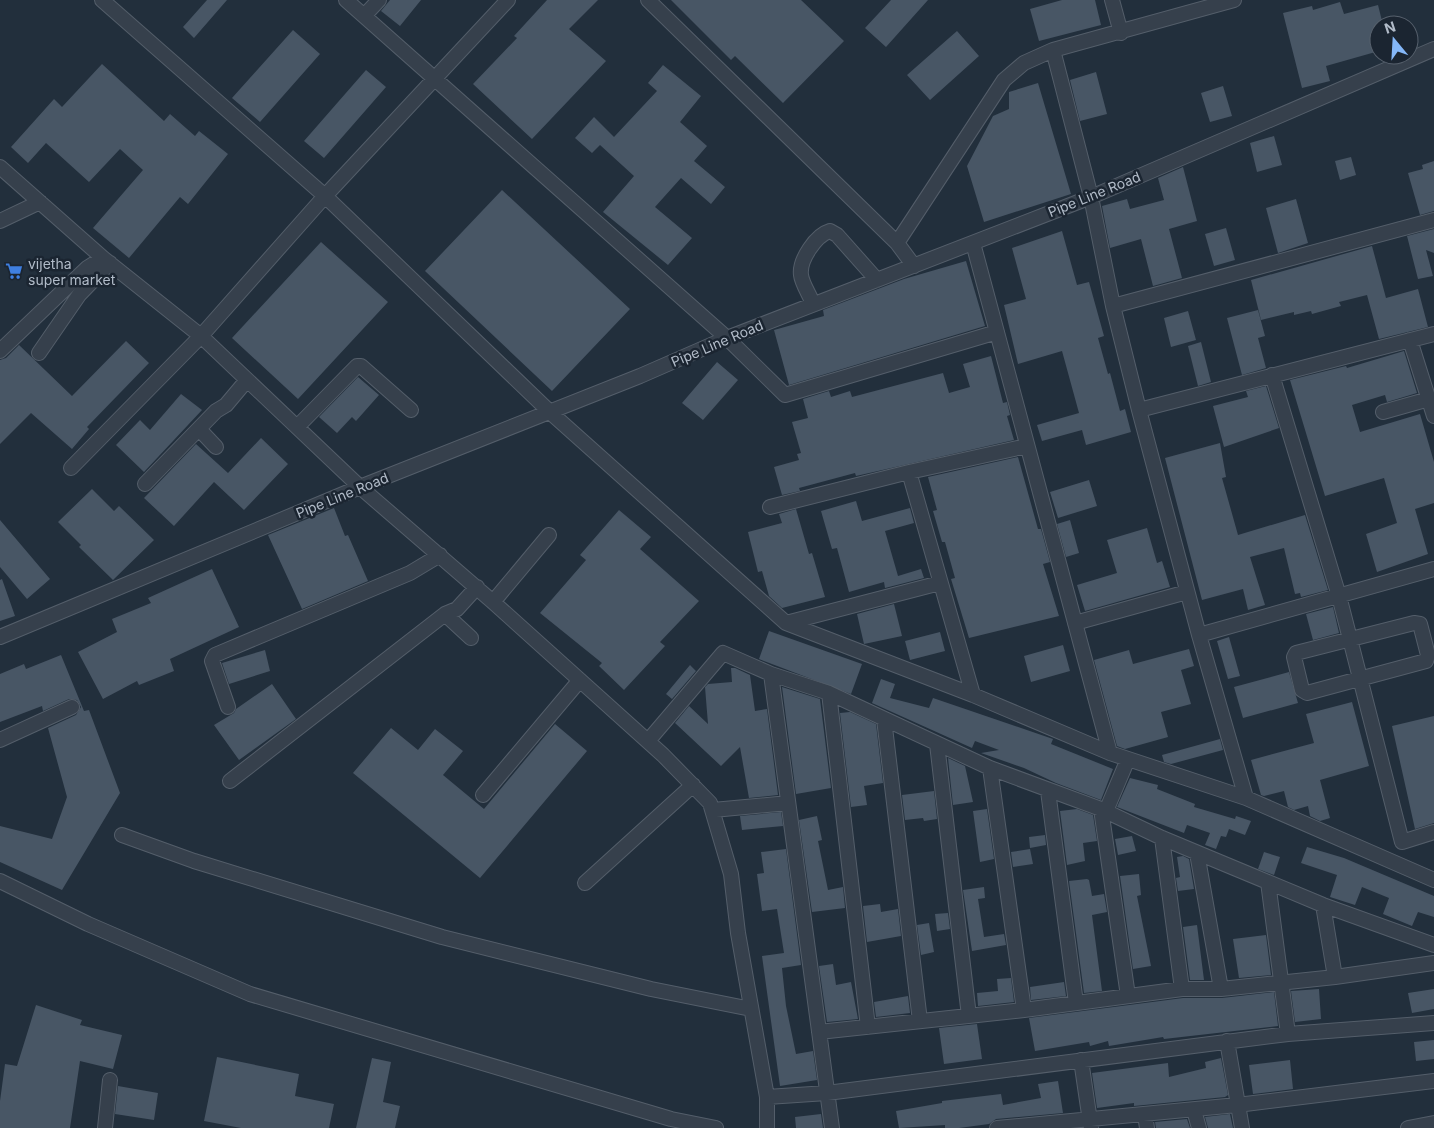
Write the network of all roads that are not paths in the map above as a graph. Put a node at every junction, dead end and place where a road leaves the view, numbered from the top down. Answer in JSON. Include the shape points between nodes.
{"nodes":[{"id":1,"x":102,"y":0,"type":"edge"},
{"id":2,"x":346,"y":0,"type":"edge"},
{"id":3,"x":379,"y":0,"type":"edge"},
{"id":4,"x":508,"y":0,"type":"edge"},
{"id":5,"x":648,"y":0,"type":"edge"},
{"id":6,"x":1112,"y":0,"type":"edge"},
{"id":7,"x":1234,"y":0,"type":"edge"},
{"id":8,"x":364,"y":16,"type":"junction"},
{"id":9,"x":1121,"y":33,"type":"junction"},
{"id":10,"x":1434,"y":49,"type":"edge"},
{"id":11,"x":1053,"y":50,"type":"junction"},
{"id":12,"x":434,"y":79,"type":"junction"},
{"id":13,"x":0,"y":167,"type":"edge"},
{"id":14,"x":325,"y":196,"type":"junction"},
{"id":15,"x":1091,"y":197,"type":"junction"},
{"id":16,"x":40,"y":202,"type":"junction"},
{"id":17,"x":1434,"y":220,"type":"edge"},
{"id":18,"x":0,"y":221,"type":"edge"},
{"id":19,"x":897,"y":243,"type":"junction"},
{"id":20,"x":972,"y":243,"type":"junction"},
{"id":21,"x":106,"y":261,"type":"junction"},
{"id":22,"x":914,"y":266,"type":"junction"},
{"id":23,"x":877,"y":280,"type":"junction"},
{"id":24,"x":813,"y":304,"type":"junction"},
{"id":25,"x":1113,"y":306,"type":"junction"},
{"id":26,"x":997,"y":332,"type":"junction"},
{"id":27,"x":1434,"y":334,"type":"edge"},
{"id":28,"x":201,"y":336,"type":"junction"},
{"id":29,"x":727,"y":338,"type":"junction"},
{"id":30,"x":1410,"y":340,"type":"junction"},
{"id":31,"x":0,"y":351,"type":"edge"},
{"id":32,"x":39,"y":353,"type":"dead end"},
{"id":33,"x":1272,"y":375,"type":"junction"},
{"id":34,"x":247,"y":380,"type":"junction"},
{"id":35,"x":1429,"y":399,"type":"junction"},
{"id":36,"x":411,"y":410,"type":"dead end"},
{"id":37,"x":1139,"y":410,"type":"junction"},
{"id":38,"x":1383,"y":412,"type":"dead end"},
{"id":39,"x":551,"y":413,"type":"junction"},
{"id":40,"x":1434,"y":416,"type":"edge"},
{"id":41,"x":297,"y":427,"type":"junction"},
{"id":42,"x":199,"y":429,"type":"junction"},
{"id":43,"x":1027,"y":446,"type":"junction"},
{"id":44,"x":216,"y":447,"type":"dead end"},
{"id":45,"x":71,"y":468,"type":"dead end"},
{"id":46,"x":910,"y":472,"type":"junction"},
{"id":47,"x":145,"y":484,"type":"dead end"},
{"id":48,"x":360,"y":487,"type":"junction"},
{"id":49,"x":770,"y":507,"type":"dead end"},
{"id":50,"x":549,"y":536,"type":"dead end"},
{"id":51,"x":440,"y":555,"type":"junction"},
{"id":52,"x":1434,"y":569,"type":"edge"},
{"id":53,"x":940,"y":583,"type":"junction"},
{"id":54,"x":477,"y":587,"type":"junction"},
{"id":55,"x":1188,"y":592,"type":"junction"},
{"id":56,"x":1339,"y":596,"type":"junction"},
{"id":57,"x":493,"y":602,"type":"junction"},
{"id":58,"x":445,"y":614,"type":"junction"},
{"id":59,"x":786,"y":623,"type":"junction"},
{"id":60,"x":1075,"y":623,"type":"junction"},
{"id":61,"x":1199,"y":635,"type":"junction"},
{"id":62,"x":0,"y":636,"type":"edge"},
{"id":63,"x":471,"y":638,"type":"dead end"},
{"id":64,"x":1350,"y":640,"type":"junction"},
{"id":65,"x":771,"y":674,"type":"junction"},
{"id":66,"x":1360,"y":679,"type":"junction"},
{"id":67,"x":580,"y":680,"type":"junction"},
{"id":68,"x":829,"y":693,"type":"junction"},
{"id":69,"x":973,"y":695,"type":"junction"},
{"id":70,"x":72,"y":707,"type":"dead end"},
{"id":71,"x":228,"y":707,"type":"dead end"},
{"id":72,"x":884,"y":719,"type":"junction"},
{"id":73,"x":0,"y":740,"type":"edge"},
{"id":74,"x":648,"y":741,"type":"junction"},
{"id":75,"x":937,"y":744,"type":"junction"},
{"id":76,"x":1110,"y":753,"type":"junction"},
{"id":77,"x":1128,"y":759,"type":"junction"},
{"id":78,"x":990,"y":768,"type":"junction"},
{"id":79,"x":230,"y":781,"type":"dead end"},
{"id":80,"x":693,"y":785,"type":"junction"},
{"id":81,"x":1048,"y":791,"type":"junction"},
{"id":82,"x":483,"y":795,"type":"dead end"},
{"id":83,"x":1246,"y":798,"type":"junction"},
{"id":84,"x":788,"y":803,"type":"junction"},
{"id":85,"x":712,"y":810,"type":"junction"},
{"id":86,"x":1103,"y":810,"type":"junction"},
{"id":87,"x":1434,"y":832,"type":"edge"},
{"id":88,"x":122,"y":835,"type":"dead end"},
{"id":89,"x":1162,"y":838,"type":"junction"},
{"id":90,"x":1402,"y":842,"type":"junction"},
{"id":91,"x":1197,"y":853,"type":"junction"},
{"id":92,"x":1409,"y":868,"type":"junction"},
{"id":93,"x":1434,"y":880,"type":"edge"},
{"id":94,"x":0,"y":881,"type":"edge"},
{"id":95,"x":1268,"y":882,"type":"junction"},
{"id":96,"x":585,"y":883,"type":"dead end"},
{"id":97,"x":1323,"y":905,"type":"junction"},
{"id":98,"x":1434,"y":945,"type":"edge"},
{"id":99,"x":1434,"y":962,"type":"edge"},
{"id":100,"x":1335,"y":977,"type":"junction"},
{"id":101,"x":1280,"y":982,"type":"junction"},
{"id":102,"x":1182,"y":989,"type":"junction"},
{"id":103,"x":1221,"y":989,"type":"junction"},
{"id":104,"x":1128,"y":996,"type":"junction"},
{"id":105,"x":1076,"y":1003,"type":"junction"},
{"id":106,"x":751,"y":1010,"type":"junction"},
{"id":107,"x":1024,"y":1010,"type":"junction"},
{"id":108,"x":969,"y":1016,"type":"junction"},
{"id":109,"x":920,"y":1021,"type":"junction"},
{"id":110,"x":1434,"y":1023,"type":"edge"},
{"id":111,"x":868,"y":1027,"type":"junction"},
{"id":112,"x":819,"y":1032,"type":"junction"},
{"id":113,"x":1288,"y":1034,"type":"junction"},
{"id":114,"x":1227,"y":1041,"type":"junction"},
{"id":115,"x":1081,"y":1060,"type":"junction"},
{"id":116,"x":110,"y":1080,"type":"dead end"},
{"id":117,"x":1434,"y":1081,"type":"edge"},
{"id":118,"x":827,"y":1093,"type":"junction"},
{"id":119,"x":767,"y":1097,"type":"junction"},
{"id":120,"x":1237,"y":1106,"type":"junction"},
{"id":121,"x":1194,"y":1110,"type":"junction"},
{"id":122,"x":1146,"y":1122,"type":"edge"},
{"id":123,"x":1434,"y":1123,"type":"edge"},
{"id":124,"x":1091,"y":1124,"type":"edge"},
{"id":125,"x":1035,"y":1126,"type":"edge"},
{"id":126,"x":104,"y":1128,"type":"edge"},
{"id":127,"x":716,"y":1128,"type":"edge"},
{"id":128,"x":767,"y":1128,"type":"edge"},
{"id":129,"x":832,"y":1128,"type":"edge"},
{"id":130,"x":997,"y":1128,"type":"edge"},
{"id":131,"x":1199,"y":1128,"type":"edge"},
{"id":132,"x":1242,"y":1128,"type":"edge"},
{"id":133,"x":1408,"y":1128,"type":"edge"}],
"edges":[{"from":1,"to":14,"type":"street"},
{"from":2,"to":8,"type":"street"},
{"from":3,"to":8,"type":"street"},
{"from":4,"to":12,"type":"street"},
{"from":5,"to":19,"type":"street"},
{"from":6,"to":9,"type":"street"},
{"from":7,"to":9,"type":"street"},
{"from":8,"to":12,"type":"street"},
{"from":9,"to":11,"type":"street"},
{"from":10,"to":15,"type":"street","name":"Pipe Line Road"},
{"from":11,"to":15,"type":"street"},
{"from":11,"to":19,"type":"street","via":[[1024,64],[1004,80]]},
{"from":12,"to":14,"type":"street"},
{"from":12,"to":29,"type":"street"},
{"from":13,"to":16,"type":"street"},
{"from":14,"to":28,"type":"street"},
{"from":14,"to":39,"type":"street"},
{"from":15,"to":20,"type":"street","name":"Pipe Line Road"},
{"from":15,"to":25,"type":"street"},
{"from":16,"to":18,"type":"street"},
{"from":16,"to":21,"type":"street"},
{"from":17,"to":25,"type":"street"},
{"from":19,"to":22,"type":"street"},
{"from":20,"to":22,"type":"street","name":"Pipe Line Road"},
{"from":20,"to":26,"type":"street"},
{"from":21,"to":28,"type":"street"},
{"from":21,"to":31,"type":"street","via":[[87,268]]},
{"from":21,"to":32,"type":"street"},
{"from":22,"to":23,"type":"street","name":"Pipe Line Road"},
{"from":23,"to":24,"type":"street","name":"Pipe Line Road"},
{"from":23,"to":24,"type":"street","via":[[837,235],[830,231],[822,234],[802,266],[801,275]]},
{"from":24,"to":29,"type":"street","name":"Pipe Line Road"},
{"from":25,"to":37,"type":"street"},
{"from":26,"to":29,"type":"street","via":[[785,396]]},
{"from":26,"to":43,"type":"street"},
{"from":27,"to":30,"type":"street"},
{"from":28,"to":34,"type":"street"},
{"from":28,"to":45,"type":"street"},
{"from":29,"to":39,"type":"street","name":"Pipe Line Road"},
{"from":30,"to":33,"type":"street"},
{"from":30,"to":35,"type":"street"},
{"from":33,"to":37,"type":"street"},
{"from":33,"to":56,"type":"street"},
{"from":34,"to":41,"type":"street"},
{"from":34,"to":42,"type":"street"},
{"from":35,"to":38,"type":"street"},
{"from":35,"to":40,"type":"street"},
{"from":36,"to":41,"type":"street","via":[[361,366],[357,366]]},
{"from":37,"to":55,"type":"street"},
{"from":39,"to":48,"type":"street","name":"Pipe Line Road"},
{"from":39,"to":59,"type":"street"},
{"from":41,"to":48,"type":"street"},
{"from":42,"to":44,"type":"street"},
{"from":42,"to":47,"type":"street"},
{"from":43,"to":46,"type":"street"},
{"from":43,"to":60,"type":"street"},
{"from":46,"to":49,"type":"street"},
{"from":46,"to":53,"type":"street"},
{"from":48,"to":51,"type":"street"},
{"from":48,"to":62,"type":"street","name":"Pipe Line Road"},
{"from":50,"to":57,"type":"street"},
{"from":51,"to":54,"type":"street"},
{"from":51,"to":71,"type":"street","via":[[410,573],[215,654],[212,661]]},
{"from":52,"to":56,"type":"street"},
{"from":53,"to":59,"type":"street"},
{"from":53,"to":69,"type":"street"},
{"from":54,"to":57,"type":"street"},
{"from":54,"to":58,"type":"street","via":[[457,609]]},
{"from":55,"to":60,"type":"street"},
{"from":55,"to":61,"type":"street"},
{"from":56,"to":61,"type":"street"},
{"from":56,"to":64,"type":"street"},
{"from":57,"to":67,"type":"street"},
{"from":58,"to":63,"type":"street"},
{"from":58,"to":79,"type":"street"},
{"from":59,"to":69,"type":"street"},
{"from":60,"to":76,"type":"street"},
{"from":61,"to":83,"type":"street"},
{"from":64,"to":66,"type":"street"},
{"from":64,"to":66,"type":"street","via":[[1296,653],[1294,657],[1302,690],[1307,692]]},
{"from":64,"to":66,"type":"street","via":[[1414,622],[1420,624],[1428,655],[1426,661]]},
{"from":65,"to":68,"type":"street"},
{"from":65,"to":74,"type":"street","via":[[723,653]]},
{"from":65,"to":84,"type":"street"},
{"from":66,"to":90,"type":"street"},
{"from":67,"to":74,"type":"street"},
{"from":67,"to":82,"type":"street"},
{"from":68,"to":72,"type":"street"},
{"from":68,"to":111,"type":"street"},
{"from":69,"to":76,"type":"street"},
{"from":70,"to":73,"type":"street"},
{"from":72,"to":75,"type":"street"},
{"from":72,"to":109,"type":"street"},
{"from":74,"to":80,"type":"street"},
{"from":75,"to":78,"type":"street"},
{"from":75,"to":108,"type":"street"},
{"from":76,"to":77,"type":"street"},
{"from":77,"to":83,"type":"street"},
{"from":77,"to":86,"type":"street"},
{"from":78,"to":81,"type":"street"},
{"from":78,"to":107,"type":"street"},
{"from":80,"to":85,"type":"street","via":[[710,803]]},
{"from":80,"to":96,"type":"street"},
{"from":81,"to":86,"type":"street"},
{"from":81,"to":105,"type":"street"},
{"from":83,"to":92,"type":"street"},
{"from":84,"to":85,"type":"street"},
{"from":84,"to":112,"type":"street"},
{"from":85,"to":106,"type":"street","via":[[731,874]]},
{"from":86,"to":89,"type":"street"},
{"from":86,"to":104,"type":"street"},
{"from":87,"to":90,"type":"street"},
{"from":88,"to":106,"type":"street","via":[[194,861],[442,937]]},
{"from":89,"to":91,"type":"street"},
{"from":89,"to":102,"type":"street"},
{"from":90,"to":92,"type":"street"},
{"from":91,"to":95,"type":"street"},
{"from":91,"to":103,"type":"street"},
{"from":92,"to":93,"type":"street"},
{"from":94,"to":127,"type":"street","via":[[88,924],[250,994],[671,1119]]},
{"from":95,"to":97,"type":"street"},
{"from":95,"to":101,"type":"street"},
{"from":97,"to":98,"type":"street"},
{"from":97,"to":100,"type":"street"},
{"from":99,"to":100,"type":"street"},
{"from":100,"to":101,"type":"street"},
{"from":101,"to":103,"type":"street"},
{"from":101,"to":113,"type":"street"},
{"from":102,"to":103,"type":"street"},
{"from":102,"to":104,"type":"street"},
{"from":104,"to":105,"type":"street"},
{"from":105,"to":107,"type":"street"},
{"from":106,"to":119,"type":"street"},
{"from":107,"to":108,"type":"street"},
{"from":108,"to":109,"type":"street"},
{"from":109,"to":111,"type":"street"},
{"from":110,"to":113,"type":"street"},
{"from":111,"to":112,"type":"street"},
{"from":112,"to":118,"type":"street"},
{"from":113,"to":114,"type":"street"},
{"from":114,"to":115,"type":"street"},
{"from":114,"to":120,"type":"street"},
{"from":115,"to":118,"type":"street"},
{"from":115,"to":124,"type":"street"},
{"from":116,"to":126,"type":"street"},
{"from":117,"to":120,"type":"street"},
{"from":118,"to":119,"type":"street"},
{"from":118,"to":129,"type":"street"},
{"from":119,"to":128,"type":"street"},
{"from":120,"to":121,"type":"street"},
{"from":120,"to":132,"type":"street"},
{"from":121,"to":122,"type":"street"},
{"from":121,"to":131,"type":"street"},
{"from":122,"to":124,"type":"street"},
{"from":123,"to":133,"type":"street"},
{"from":124,"to":125,"type":"street"},
{"from":125,"to":130,"type":"street"}]}
